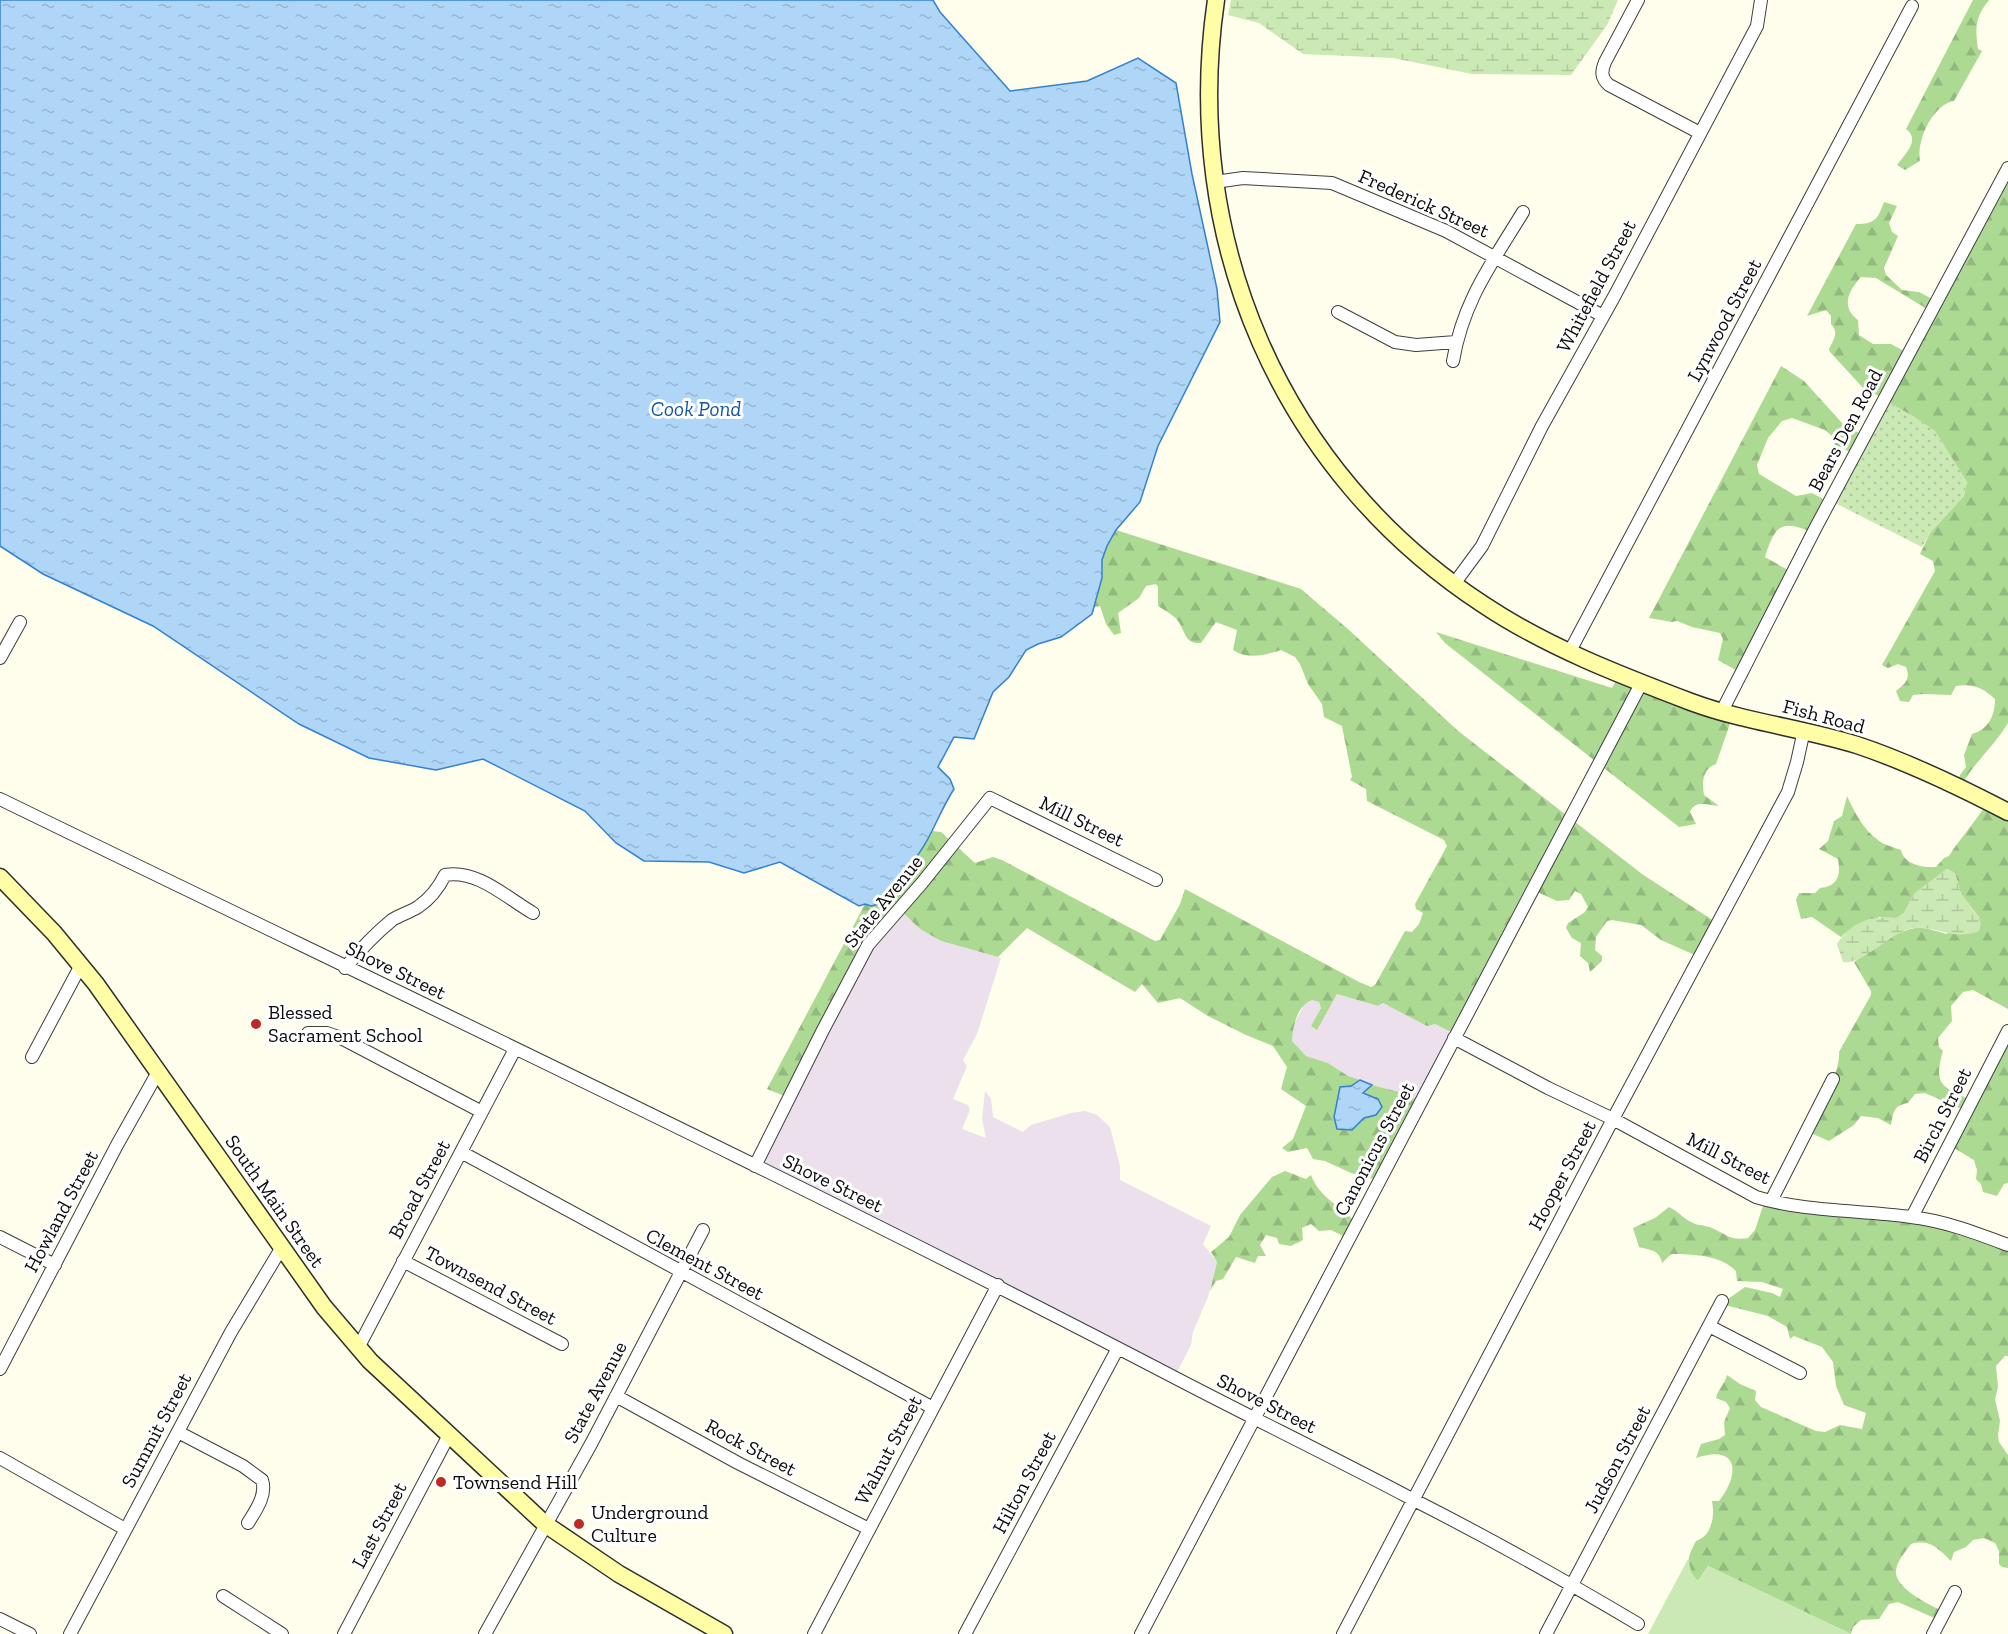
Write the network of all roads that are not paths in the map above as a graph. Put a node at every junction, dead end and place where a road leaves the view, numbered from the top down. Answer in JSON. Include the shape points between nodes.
{"nodes":[{"id":1,"x":1216,"y":0,"type":"edge"},
{"id":2,"x":1638,"y":0,"type":"edge"},
{"id":3,"x":1761,"y":0,"type":"edge"},
{"id":4,"x":1912,"y":6,"type":"dead end"},
{"id":5,"x":1700,"y":133,"type":"junction"},
{"id":6,"x":2008,"y":168,"type":"edge"},
{"id":7,"x":1215,"y":182,"type":"junction"},
{"id":8,"x":1522,"y":212,"type":"dead end"},
{"id":9,"x":1495,"y":258,"type":"junction"},
{"id":10,"x":1338,"y":312,"type":"dead end"},
{"id":11,"x":1604,"y":316,"type":"junction"},
{"id":12,"x":1456,"y":342,"type":"junction"},
{"id":13,"x":1453,"y":361,"type":"dead end"},
{"id":14,"x":1454,"y":584,"type":"junction"},
{"id":15,"x":20,"y":622,"type":"dead end"},
{"id":16,"x":1570,"y":651,"type":"junction"},
{"id":17,"x":0,"y":658,"type":"edge"},
{"id":18,"x":1642,"y":682,"type":"junction"},
{"id":19,"x":1721,"y":712,"type":"junction"},
{"id":20,"x":1804,"y":730,"type":"junction"},
{"id":21,"x":990,"y":798,"type":"joint"},
{"id":22,"x":0,"y":800,"type":"edge"},
{"id":23,"x":2008,"y":812,"type":"edge"},
{"id":24,"x":0,"y":878,"type":"edge"},
{"id":25,"x":1156,"y":879,"type":"dead end"},
{"id":26,"x":533,"y":913,"type":"dead end"},
{"id":27,"x":81,"y":965,"type":"junction"},
{"id":28,"x":345,"y":968,"type":"junction"},
{"id":29,"x":2008,"y":1031,"type":"edge"},
{"id":30,"x":308,"y":1032,"type":"dead end"},
{"id":31,"x":1454,"y":1038,"type":"junction"},
{"id":32,"x":515,"y":1049,"type":"junction"},
{"id":33,"x":32,"y":1057,"type":"dead end"},
{"id":34,"x":158,"y":1072,"type":"junction"},
{"id":35,"x":1833,"y":1079,"type":"dead end"},
{"id":36,"x":482,"y":1112,"type":"junction"},
{"id":37,"x":1613,"y":1119,"type":"junction"},
{"id":38,"x":461,"y":1152,"type":"junction"},
{"id":39,"x":755,"y":1166,"type":"junction"},
{"id":40,"x":1771,"y":1202,"type":"junction"},
{"id":41,"x":1912,"y":1217,"type":"junction"},
{"id":42,"x":703,"y":1230,"type":"dead end"},
{"id":43,"x":0,"y":1237,"type":"edge"},
{"id":44,"x":2008,"y":1245,"type":"edge"},
{"id":45,"x":282,"y":1247,"type":"junction"},
{"id":46,"x":403,"y":1261,"type":"junction"},
{"id":47,"x":55,"y":1265,"type":"junction"},
{"id":48,"x":680,"y":1273,"type":"junction"},
{"id":49,"x":998,"y":1285,"type":"junction"},
{"id":50,"x":1722,"y":1301,"type":"dead end"},
{"id":51,"x":1709,"y":1326,"type":"junction"},
{"id":52,"x":562,"y":1344,"type":"dead end"},
{"id":53,"x":358,"y":1348,"type":"junction"},
{"id":54,"x":1118,"y":1348,"type":"junction"},
{"id":55,"x":0,"y":1369,"type":"edge"},
{"id":56,"x":1800,"y":1373,"type":"dead end"},
{"id":57,"x":616,"y":1396,"type":"junction"},
{"id":58,"x":933,"y":1408,"type":"junction"},
{"id":59,"x":1254,"y":1419,"type":"junction"},
{"id":60,"x":178,"y":1432,"type":"junction"},
{"id":61,"x":449,"y":1435,"type":"junction"},
{"id":62,"x":0,"y":1458,"type":"edge"},
{"id":63,"x":1414,"y":1499,"type":"junction"},
{"id":64,"x":248,"y":1523,"type":"dead end"},
{"id":65,"x":545,"y":1524,"type":"junction"},
{"id":66,"x":125,"y":1529,"type":"junction"},
{"id":67,"x":869,"y":1529,"type":"junction"},
{"id":68,"x":1572,"y":1585,"type":"junction"},
{"id":69,"x":1955,"y":1592,"type":"dead end"},
{"id":70,"x":223,"y":1596,"type":"dead end"},
{"id":71,"x":0,"y":1619,"type":"edge"},
{"id":72,"x":1638,"y":1624,"type":"dead end"},
{"id":73,"x":30,"y":1634,"type":"edge"},
{"id":74,"x":70,"y":1634,"type":"edge"},
{"id":75,"x":282,"y":1634,"type":"edge"},
{"id":76,"x":344,"y":1634,"type":"edge"},
{"id":77,"x":485,"y":1634,"type":"edge"},
{"id":78,"x":724,"y":1634,"type":"edge"},
{"id":79,"x":814,"y":1634,"type":"edge"},
{"id":80,"x":965,"y":1634,"type":"edge"},
{"id":81,"x":1141,"y":1634,"type":"edge"},
{"id":82,"x":1343,"y":1634,"type":"edge"},
{"id":83,"x":1546,"y":1634,"type":"edge"},
{"id":84,"x":1934,"y":1634,"type":"edge"}],
"edges":[{"from":1,"to":7,"type":"main road","name":"Fish Road","via":[[1208,87]]},
{"from":2,"to":5,"type":"street","via":[[1602,75],[1609,84]]},
{"from":3,"to":5,"type":"street","name":"Whitefield Street","via":[[1758,26]]},
{"from":4,"to":16,"type":"street","name":"Lynwood Street"},
{"from":5,"to":11,"type":"street","name":"Whitefield Street"},
{"from":6,"to":19,"type":"street","name":"Bears Den Road"},
{"from":7,"to":9,"type":"street","name":"Frederick Street","via":[[1243,178],[1332,183],[1446,231]]},
{"from":7,"to":14,"type":"main road","name":"Fish Road","via":[[1241,296],[1265,354],[1296,412],[1365,505],[1407,547]]},
{"from":8,"to":9,"type":"street"},
{"from":9,"to":11,"type":"street","name":"Frederick Street"},
{"from":9,"to":12,"type":"street","via":[[1469,303]]},
{"from":10,"to":12,"type":"street","via":[[1395,342]]},
{"from":11,"to":14,"type":"street","name":"Whitefield Street","via":[[1542,426],[1482,546]]},
{"from":12,"to":13,"type":"street"},
{"from":14,"to":16,"type":"main road","name":"Fish Road","via":[[1511,622]]},
{"from":15,"to":17,"type":"street"},
{"from":16,"to":18,"type":"main road","name":"Fish Road"},
{"from":18,"to":19,"type":"main road","name":"Fish Road"},
{"from":18,"to":31,"type":"street","name":"Canonicus Street"},
{"from":19,"to":20,"type":"main road","name":"Fish Road"},
{"from":20,"to":23,"type":"main road","name":"Fish Road","via":[[1859,746]]},
{"from":20,"to":37,"type":"street","name":"Hooper Street","via":[[1788,792]]},
{"from":21,"to":25,"type":"street","name":"Mill Street"},
{"from":21,"to":39,"type":"street","name":"State Avenue","via":[[868,945]]},
{"from":22,"to":28,"type":"street","name":"Shove Street"},
{"from":24,"to":27,"type":"main road","name":"South Main Street"},
{"from":26,"to":28,"type":"street","via":[[480,881],[456,873],[446,875],[418,907],[394,919]]},
{"from":27,"to":33,"type":"street"},
{"from":27,"to":34,"type":"main road","name":"South Main Street"},
{"from":28,"to":32,"type":"street","name":"Shove Street"},
{"from":29,"to":41,"type":"street","name":"Birch Street"},
{"from":30,"to":36,"type":"street","via":[[341,1038]]},
{"from":31,"to":37,"type":"street","name":"Mill Street"},
{"from":31,"to":59,"type":"street","name":"Canonicus Street"},
{"from":32,"to":36,"type":"street","name":"Broad Street"},
{"from":32,"to":39,"type":"street","name":"Shove Street"},
{"from":34,"to":45,"type":"main road","name":"South Main Street"},
{"from":34,"to":47,"type":"street","name":"Howland Street"},
{"from":35,"to":40,"type":"street"},
{"from":36,"to":38,"type":"street","name":"Broad Street"},
{"from":37,"to":40,"type":"street","name":"Mill Street"},
{"from":37,"to":63,"type":"street","name":"Hooper Street"},
{"from":38,"to":46,"type":"street","name":"Broad Street"},
{"from":38,"to":48,"type":"street","name":"Clement Street"},
{"from":39,"to":49,"type":"street","name":"Shove Street"},
{"from":40,"to":41,"type":"street","name":"Mill Street"},
{"from":41,"to":44,"type":"street","name":"Mill Street","via":[[1964,1228]]},
{"from":42,"to":48,"type":"street","name":"State Avenue"},
{"from":43,"to":47,"type":"street"},
{"from":45,"to":53,"type":"main road","name":"South Main Street"},
{"from":45,"to":60,"type":"street","name":"Summit Street"},
{"from":46,"to":52,"type":"street","name":"Townsend Street"},
{"from":46,"to":53,"type":"street","name":"Broad Street"},
{"from":47,"to":55,"type":"street","name":"Howland Street"},
{"from":48,"to":57,"type":"street","name":"State Avenue"},
{"from":48,"to":58,"type":"street","name":"Clement Street"},
{"from":49,"to":54,"type":"street","name":"Shove Street"},
{"from":49,"to":58,"type":"street","name":"Walnut Street"},
{"from":50,"to":51,"type":"street","name":"Judson Street"},
{"from":51,"to":56,"type":"street"},
{"from":51,"to":68,"type":"street","name":"Judson Street"},
{"from":53,"to":61,"type":"main road","name":"South Main Street"},
{"from":54,"to":59,"type":"street","name":"Shove Street"},
{"from":54,"to":80,"type":"street","name":"Hilton Street"},
{"from":57,"to":65,"type":"street","name":"State Avenue"},
{"from":57,"to":67,"type":"street","name":"Rock Street"},
{"from":58,"to":67,"type":"street","name":"Walnut Street"},
{"from":59,"to":63,"type":"street","name":"Shove Street"},
{"from":59,"to":81,"type":"street","name":"Canonicus Street"},
{"from":60,"to":64,"type":"street","via":[[262,1480],[262,1496]]},
{"from":60,"to":66,"type":"street","name":"Summit Street"},
{"from":61,"to":65,"type":"main road","name":"South Main Street"},
{"from":61,"to":76,"type":"street","name":"Last Street"},
{"from":62,"to":66,"type":"street"},
{"from":63,"to":68,"type":"street","name":"Shove Street"},
{"from":63,"to":82,"type":"street","name":"Hooper Street"},
{"from":65,"to":77,"type":"street","name":"State Avenue"},
{"from":65,"to":78,"type":"main road","name":"South Main Street","via":[[620,1574]]},
{"from":66,"to":74,"type":"street","name":"Summit Street"},
{"from":67,"to":79,"type":"street","name":"Walnut Street"},
{"from":68,"to":72,"type":"street","name":"Shove Street"},
{"from":68,"to":83,"type":"street","name":"Judson Street"},
{"from":69,"to":84,"type":"street"},
{"from":70,"to":75,"type":"street"},
{"from":71,"to":73,"type":"street"}]}
